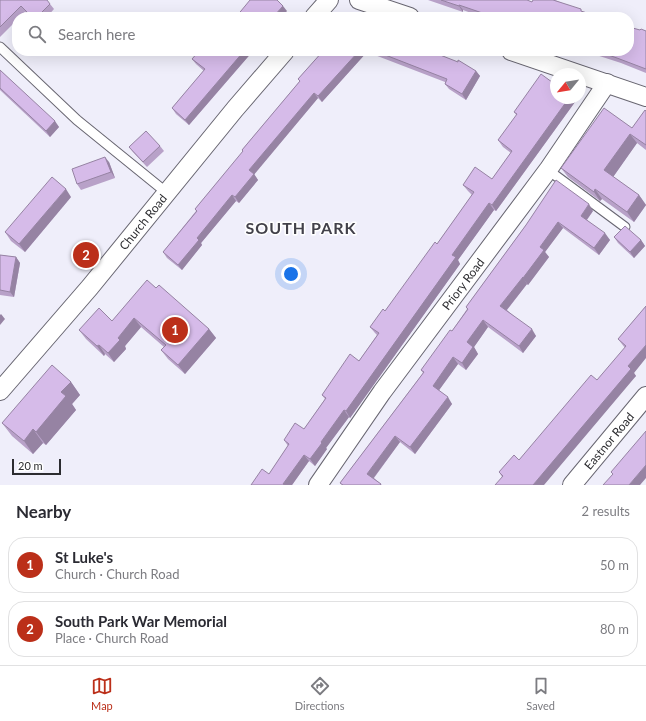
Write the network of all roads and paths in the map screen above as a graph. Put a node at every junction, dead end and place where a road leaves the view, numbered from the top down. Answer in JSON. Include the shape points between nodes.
{"nodes":[{"id":1,"x":329,"y":0,"type":"edge"},
{"id":2,"x":359,"y":0,"type":"edge"},
{"id":3,"x":318,"y":12,"type":"edge"},
{"id":4,"x":395,"y":12,"type":"edge"},
{"id":5,"x":0,"y":48,"type":"edge"},
{"id":6,"x":281,"y":56,"type":"edge"},
{"id":7,"x":526,"y":56,"type":"edge"},
{"id":8,"x":607,"y":83,"type":"junction"},
{"id":9,"x":646,"y":97,"type":"edge"},
{"id":10,"x":548,"y":170,"type":"junction"},
{"id":11,"x":167,"y":193,"type":"junction"},
{"id":12,"x":625,"y":227,"type":"edge"},
{"id":13,"x":0,"y":391,"type":"edge"},
{"id":14,"x":646,"y":396,"type":"edge"},
{"id":15,"x":318,"y":485,"type":"edge"},
{"id":16,"x":572,"y":485,"type":"edge"}],
"edges":[{"from":1,"to":3,"type":"street"},
{"from":2,"to":4,"type":"street"},
{"from":5,"to":11,"type":"lane","via":[[77,120]]},
{"from":6,"to":11,"type":"street","name":"Church Road"},
{"from":7,"to":8,"type":"street"},
{"from":8,"to":9,"type":"street"},
{"from":8,"to":10,"type":"street","name":"Priory Road"},
{"from":10,"to":12,"type":"lane"},
{"from":10,"to":15,"type":"street","name":"Priory Road","via":[[382,392]]},
{"from":11,"to":13,"type":"street","name":"Church Road"},
{"from":14,"to":16,"type":"street","name":"Eastnor Road"}]}
